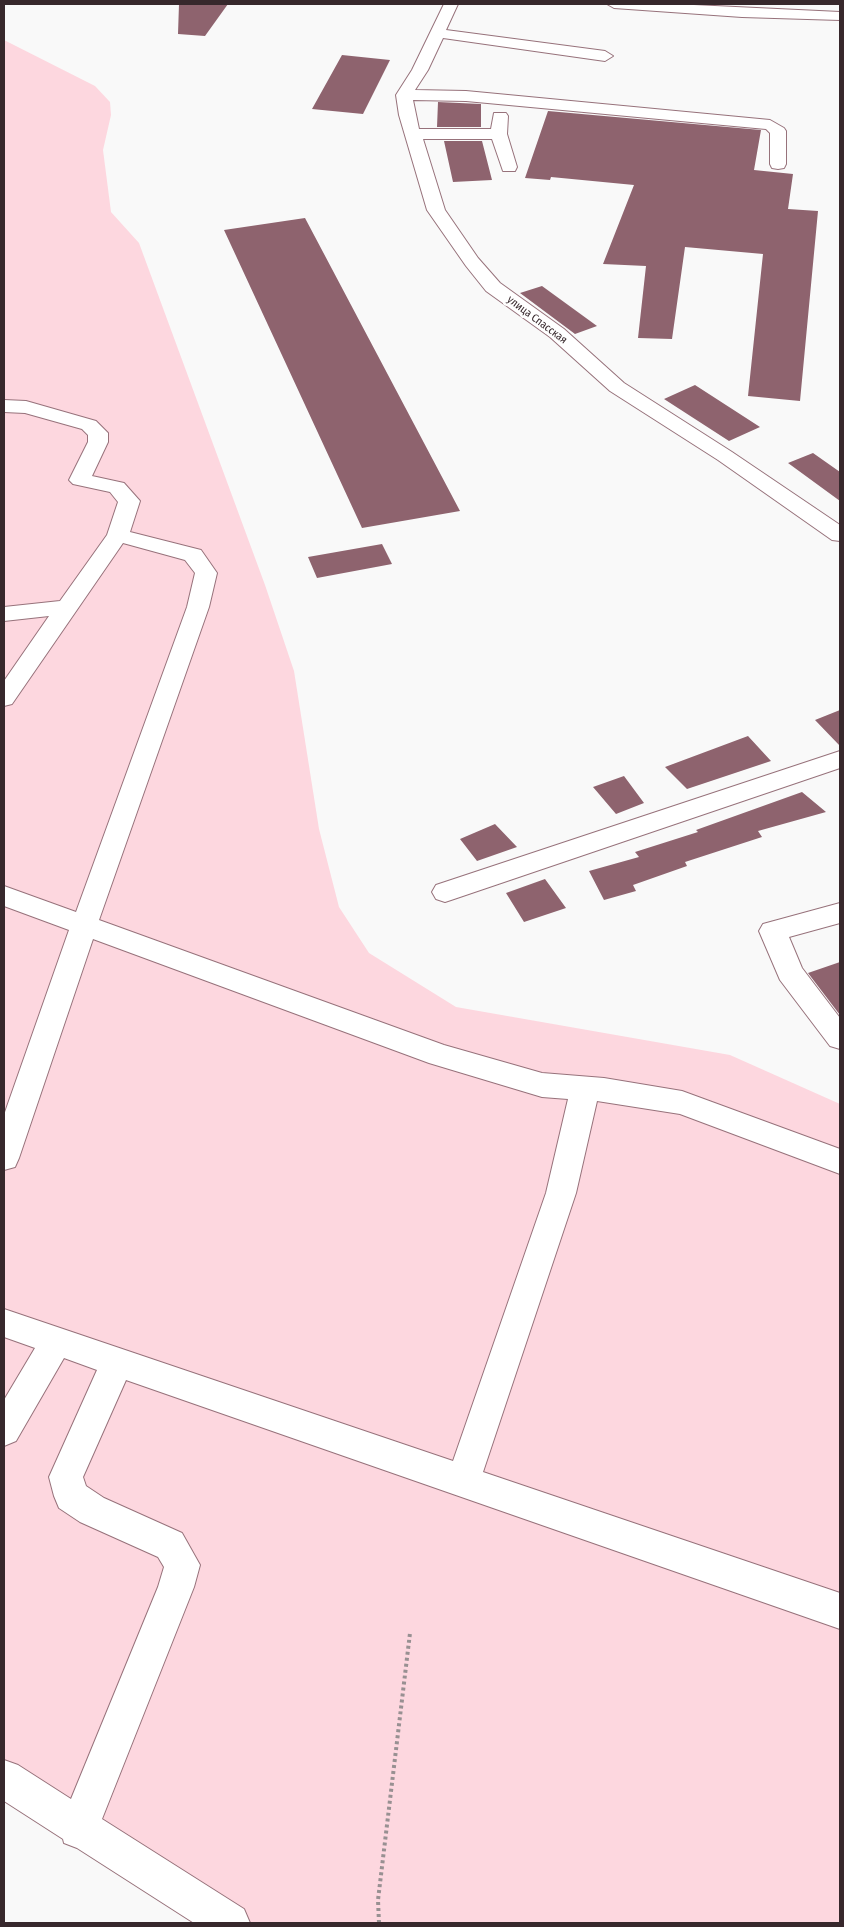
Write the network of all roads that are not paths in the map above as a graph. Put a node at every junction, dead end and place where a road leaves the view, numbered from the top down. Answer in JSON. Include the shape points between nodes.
{"nodes":[{"id":1,"x":451,"y":4,"type":"edge"},
{"id":2,"x":614,"y":4,"type":"edge"},
{"id":3,"x":840,"y":16,"type":"edge"},
{"id":4,"x":438,"y":33,"type":"junction"},
{"id":5,"x":606,"y":56,"type":"dead end"},
{"id":6,"x":404,"y":96,"type":"junction"},
{"id":7,"x":500,"y":112,"type":"dead end"},
{"id":8,"x":413,"y":134,"type":"junction"},
{"id":9,"x":499,"y":134,"type":"junction"},
{"id":10,"x":778,"y":164,"type":"dead end"},
{"id":11,"x":509,"y":167,"type":"dead end"},
{"id":12,"x":4,"y":406,"type":"edge"},
{"id":13,"x":118,"y":535,"type":"junction"},
{"id":14,"x":840,"y":536,"type":"edge"},
{"id":15,"x":68,"y":607,"type":"junction"},
{"id":16,"x":4,"y":614,"type":"edge"},
{"id":17,"x":4,"y":698,"type":"edge"},
{"id":18,"x":840,"y":759,"type":"edge"},
{"id":19,"x":445,"y":892,"type":"dead end"},
{"id":20,"x":4,"y":896,"type":"edge"},
{"id":21,"x":840,"y":913,"type":"edge"},
{"id":22,"x":84,"y":924,"type":"junction"},
{"id":23,"x":840,"y":1038,"type":"edge"},
{"id":24,"x":585,"y":1088,"type":"junction"},
{"id":25,"x":4,"y":1158,"type":"edge"},
{"id":26,"x":840,"y":1162,"type":"edge"},
{"id":27,"x":4,"y":1323,"type":"edge"},
{"id":28,"x":57,"y":1341,"type":"junction"},
{"id":29,"x":117,"y":1362,"type":"junction"},
{"id":30,"x":4,"y":1430,"type":"edge"},
{"id":31,"x":463,"y":1481,"type":"junction"},
{"id":32,"x":840,"y":1611,"type":"edge"},
{"id":33,"x":4,"y":1779,"type":"edge"},
{"id":34,"x":78,"y":1829,"type":"junction"},
{"id":35,"x":230,"y":1923,"type":"edge"}],
"edges":[{"from":1,"to":4,"type":"street"},
{"from":2,"to":3,"type":"street"},
{"from":4,"to":5,"type":"street"},
{"from":4,"to":6,"type":"street"},
{"from":6,"to":8,"type":"street","name":"улица Спасская"},
{"from":6,"to":10,"type":"street","via":[[466,96],[770,125],[778,131]]},
{"from":7,"to":9,"type":"street"},
{"from":8,"to":9,"type":"street"},
{"from":8,"to":14,"type":"street","name":"улица Спасская","via":[[436,210],[493,287],[556,333],[617,387],[725,456]]},
{"from":9,"to":11,"type":"street"},
{"from":12,"to":13,"type":"street","via":[[26,407],[61,416],[89,425],[98,433],[98,442],[80,480],[117,487],[129,501]]},
{"from":13,"to":15,"type":"street"},
{"from":13,"to":22,"type":"street","via":[[193,555],[206,573],[198,607]]},
{"from":15,"to":16,"type":"street"},
{"from":15,"to":17,"type":"street"},
{"from":18,"to":19,"type":"street"},
{"from":20,"to":22,"type":"street"},
{"from":21,"to":23,"type":"street","via":[[773,931],[790,973]]},
{"from":22,"to":24,"type":"street","via":[[439,1055],[542,1085]]},
{"from":22,"to":25,"type":"street"},
{"from":24,"to":26,"type":"street","via":[[682,1103]]},
{"from":24,"to":31,"type":"street","via":[[561,1193]]},
{"from":27,"to":28,"type":"street"},
{"from":28,"to":29,"type":"street"},
{"from":28,"to":30,"type":"street"},
{"from":29,"to":31,"type":"street"},
{"from":29,"to":34,"type":"street","via":[[66,1477],[71,1496],[92,1510],[170,1545],[182,1565]]},
{"from":31,"to":32,"type":"street"},
{"from":33,"to":34,"type":"street"},
{"from":34,"to":35,"type":"street"}]}
